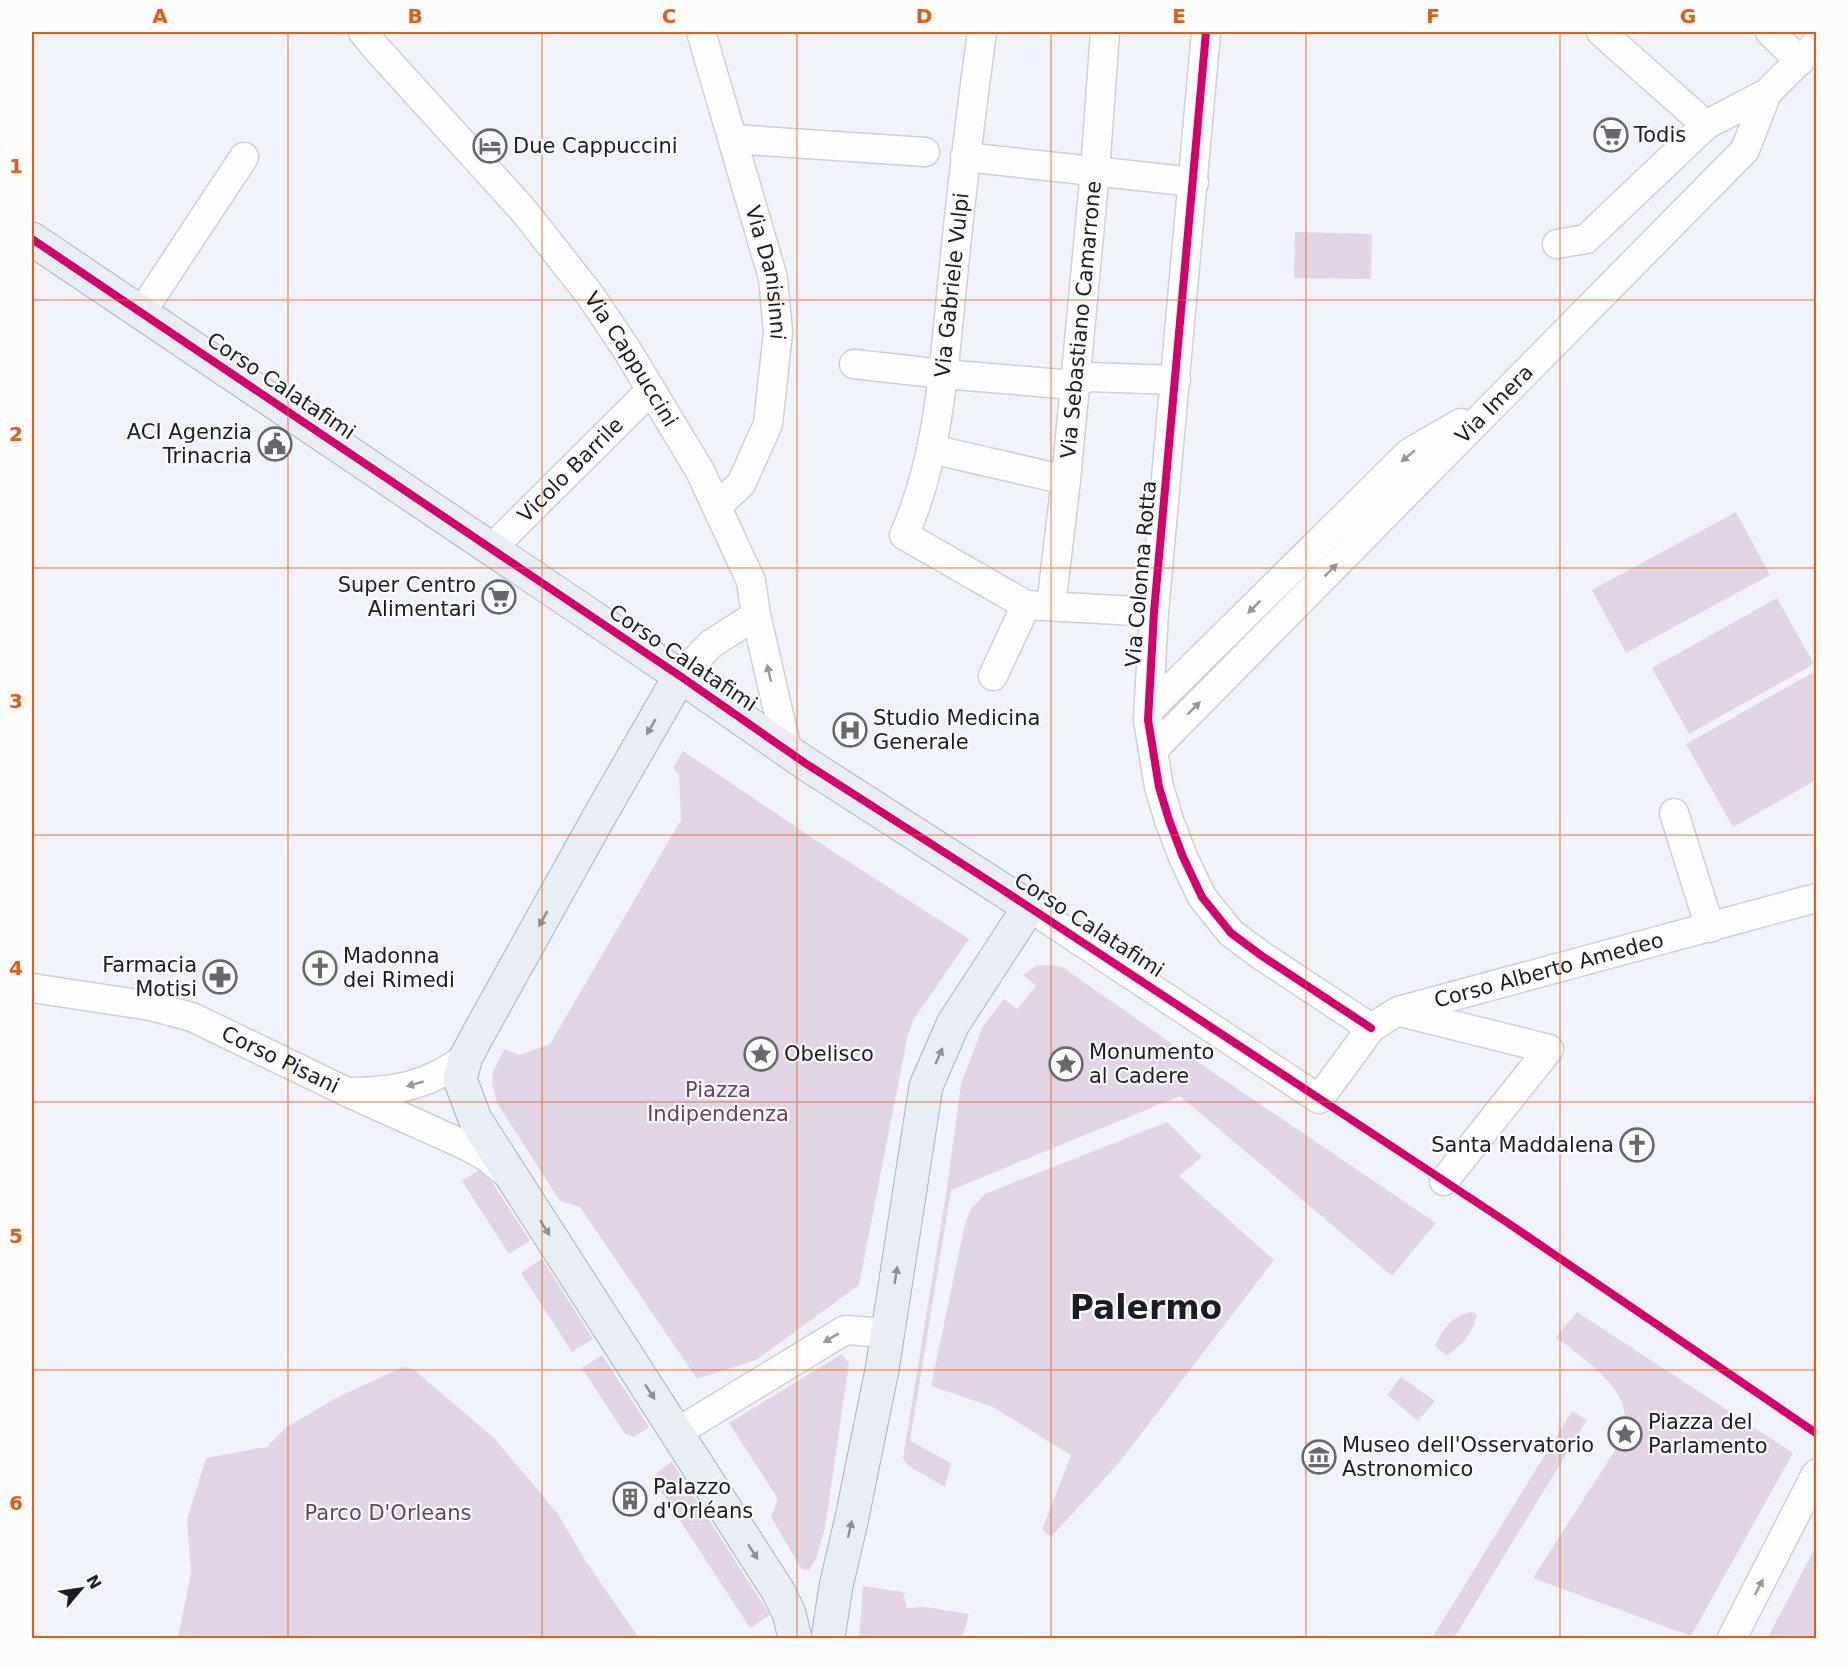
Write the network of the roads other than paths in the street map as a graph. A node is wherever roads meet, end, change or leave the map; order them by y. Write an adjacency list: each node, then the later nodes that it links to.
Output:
1 (363, 32): 24 (street, Via Cappuccini)
2 (701, 32): 11 (street, Via Danisinni)
3 (982, 32): 13 (street, Via Gabriele Vulpi)
4 (1105, 32): 15 (street, Via Sebastiano Camarrone)
5 (1206, 32): 16 (street, Via Colonna Rotta)
6 (1601, 32): 10 (street)
7 (1770, 32): 8 (street)
8 (1808, 53): 9 (street, Via Imera)
9 (1767, 93): 10 (street); 25 (street, Via Imera)
10 (1706, 124): 18 (street)
11 (733, 139): 12 (street); 28 (street, Via Danisinni)
12 (926, 152)
13 (965, 157): 15 (street); 21 (street, Via Gabriele Vulpi)
14 (244, 158): 19 (street)
15 (1095, 171): 16 (street); 23 (street, Via Sebastiano Camarrone)
16 (1194, 182): 22 (street, Via Colonna Rotta)
17 (32, 239): 19 (main road, Corso Calatafimi)
18 (1557, 244)
19 (141, 313): 29 (main road, Corso Calatafimi)
20 (854, 364): 21 (street)
21 (943, 374): 23 (street); 26 (street, Via Gabriele Vulpi)
22 (1176, 380): 23 (street); 31 (street, Via Colonna Rotta)
23 (1074, 385): 27 (street, Via Sebastiano Camarrone)
24 (651, 390): 28 (street, Via Cappuccini); 29 (street, Vicolo Barrile)
25 (1494, 404): 35 (street, one-way to 35); 37 (street, Via Imera, one-way to 25)
26 (931, 449): 27 (street); 30 (street, Via Gabriele Vulpi)
27 (1066, 480): 30 (street, Via Sebastiano Camarrone)
28 (717, 506): 32 (street, Via Cappuccini)
29 (491, 549): 33 (main road, Corso Calatafimi)
30 (1039, 606): 31 (street); 34 (street, Via Sebastiano Camarrone)
31 (1154, 612): 35 (street, Via Colonna Rotta)
32 (756, 615): 33 (street); 36 (street, Via Cappuccini, one-way to 32)
33 (680, 676): 36 (main road, Corso Calatafimi); 45 (main road, one-way to 45)
34 (993, 676)
35 (1149, 710): 37 (street, Via Colonna Rotta)
36 (787, 750): 40 (main road, Corso Calatafimi)
37 (1153, 750): 44 (street, Via Colonna Rotta)
38 (1674, 813): 41 (street)
39 (1816, 898): 41 (street, Corso Alberto Amedeo)
40 (1029, 907): 47 (street, Corso Calatafimi); 50 (main road, one-way to 40)
41 (1710, 928): 43 (street, Corso Alberto Amedeo)
42 (32, 988): 46 (street, Corso Pisani)
43 (1398, 1011): 44 (street, Corso Alberto Amedeo); 49 (street)
44 (1371, 1028): 47 (street, Corso Alberto Amedeo)
45 (466, 1057): 46 (street, one-way to 46); 48 (main road)
46 (346, 1092): 48 (street, Corso Pisani)
47 (1320, 1099)
48 (513, 1179): 51 (main road, one-way to 51)
49 (1444, 1181)
50 (887, 1333): 51 (street, one-way to 51); 53 (main road, one-way to 50)
51 (676, 1432): 54 (main road, one-way to 54)
52 (1816, 1474): 57 (street, one-way to 52)
53 (836, 1586): 54 (main road); 56 (main road)
54 (778, 1591): 55 (main road)
55 (795, 1638)
56 (828, 1638)
57 (1732, 1638)

